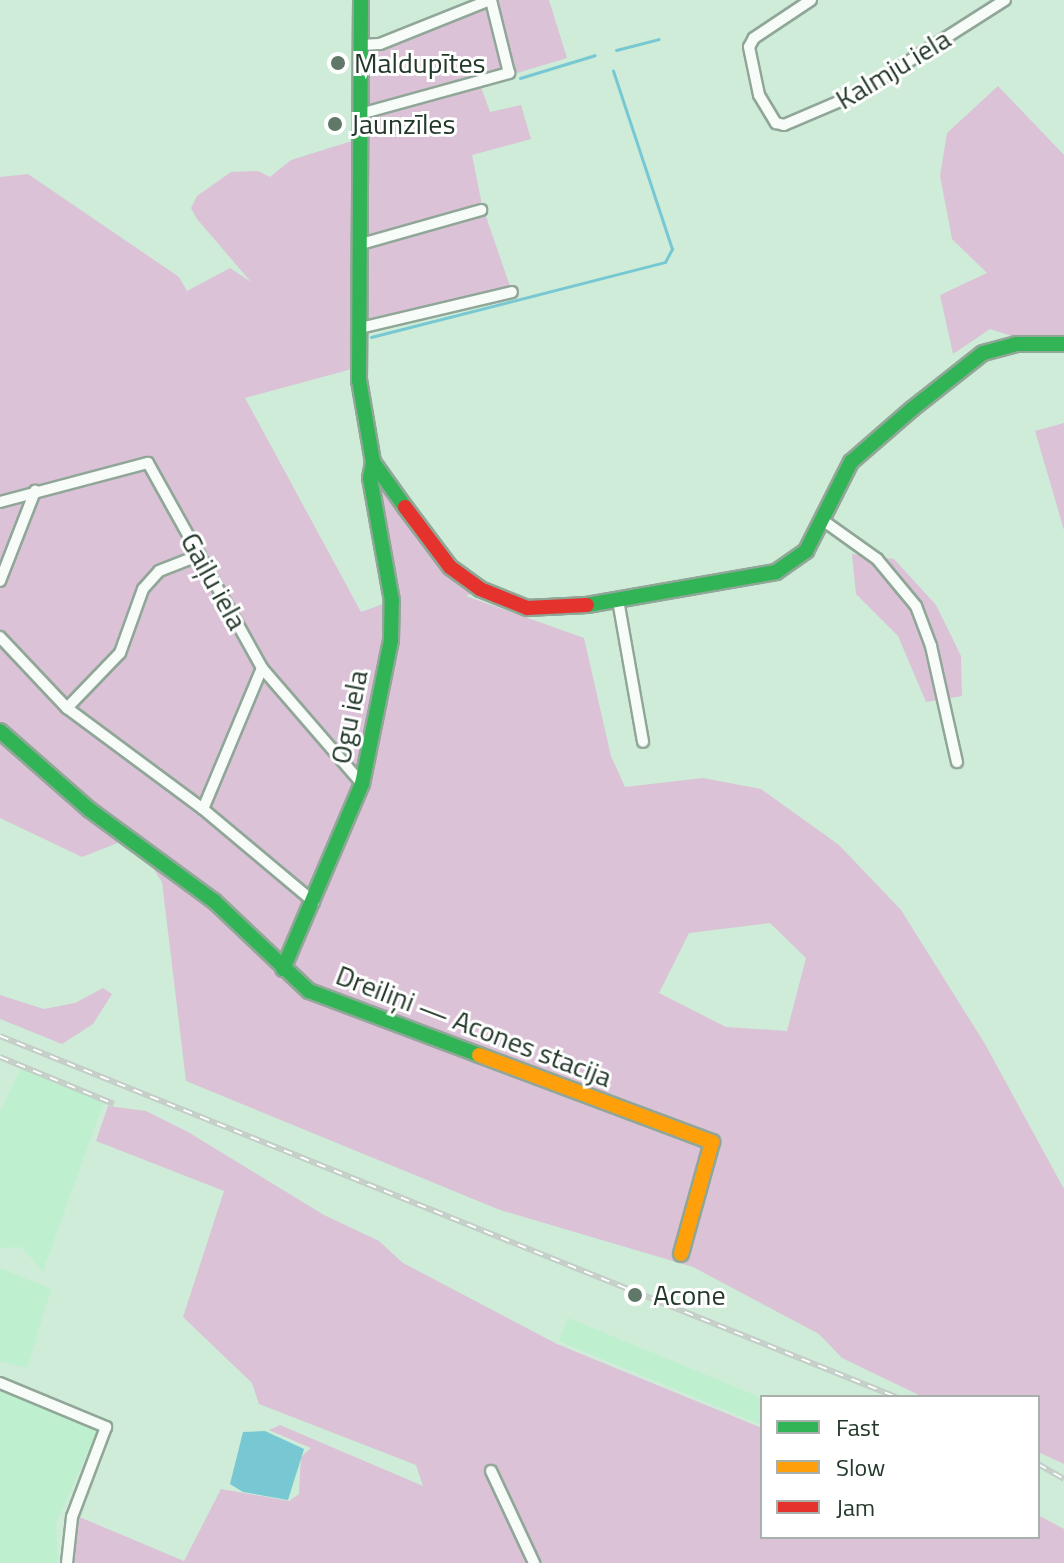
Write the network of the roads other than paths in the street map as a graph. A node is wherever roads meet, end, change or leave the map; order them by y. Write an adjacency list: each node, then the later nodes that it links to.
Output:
1 (361, 0): 5 (street)
2 (491, 0): 5 (street); 6 (street)
3 (811, 0): 4 (street, Kalmju iela)
4 (1005, 0)
5 (361, 45): 6 (street)
6 (360, 114): 8 (street)
7 (481, 210): 8 (street)
8 (361, 244): 10 (street)
9 (512, 292): 10 (street)
10 (360, 328): 12 (street)
11 (1064, 344): 15 (street)
12 (373, 462): 18 (street); 25 (street, Ogu iela)
13 (35, 491): 14 (street, Gaiļu iela); 16 (street, Gaiļu iela); 17 (street)
14 (0, 502)
15 (821, 519): 18 (street); 24 (street)
16 (200, 555): 20 (street, Gaiļu iela); 21 (street)
17 (0, 581)
18 (618, 600): 23 (street)
19 (0, 637): 21 (street)
20 (262, 668): 25 (street, Gaiļu iela); 26 (street)
21 (67, 708): 26 (street)
22 (0, 731): 28 (street, Dreiliņi — Acones stacija)
23 (643, 742)
24 (957, 762)
25 (362, 784): 27 (street, Ogu iela)
26 (203, 809): 27 (street)
27 (314, 902): 28 (street, Ogu iela)
28 (283, 969): 29 (street, Dreiliņi — Acones stacija)
29 (681, 1254)
30 (0, 1383): 32 (street)
31 (491, 1471): 33 (street)
32 (67, 1563)
33 (534, 1563)

